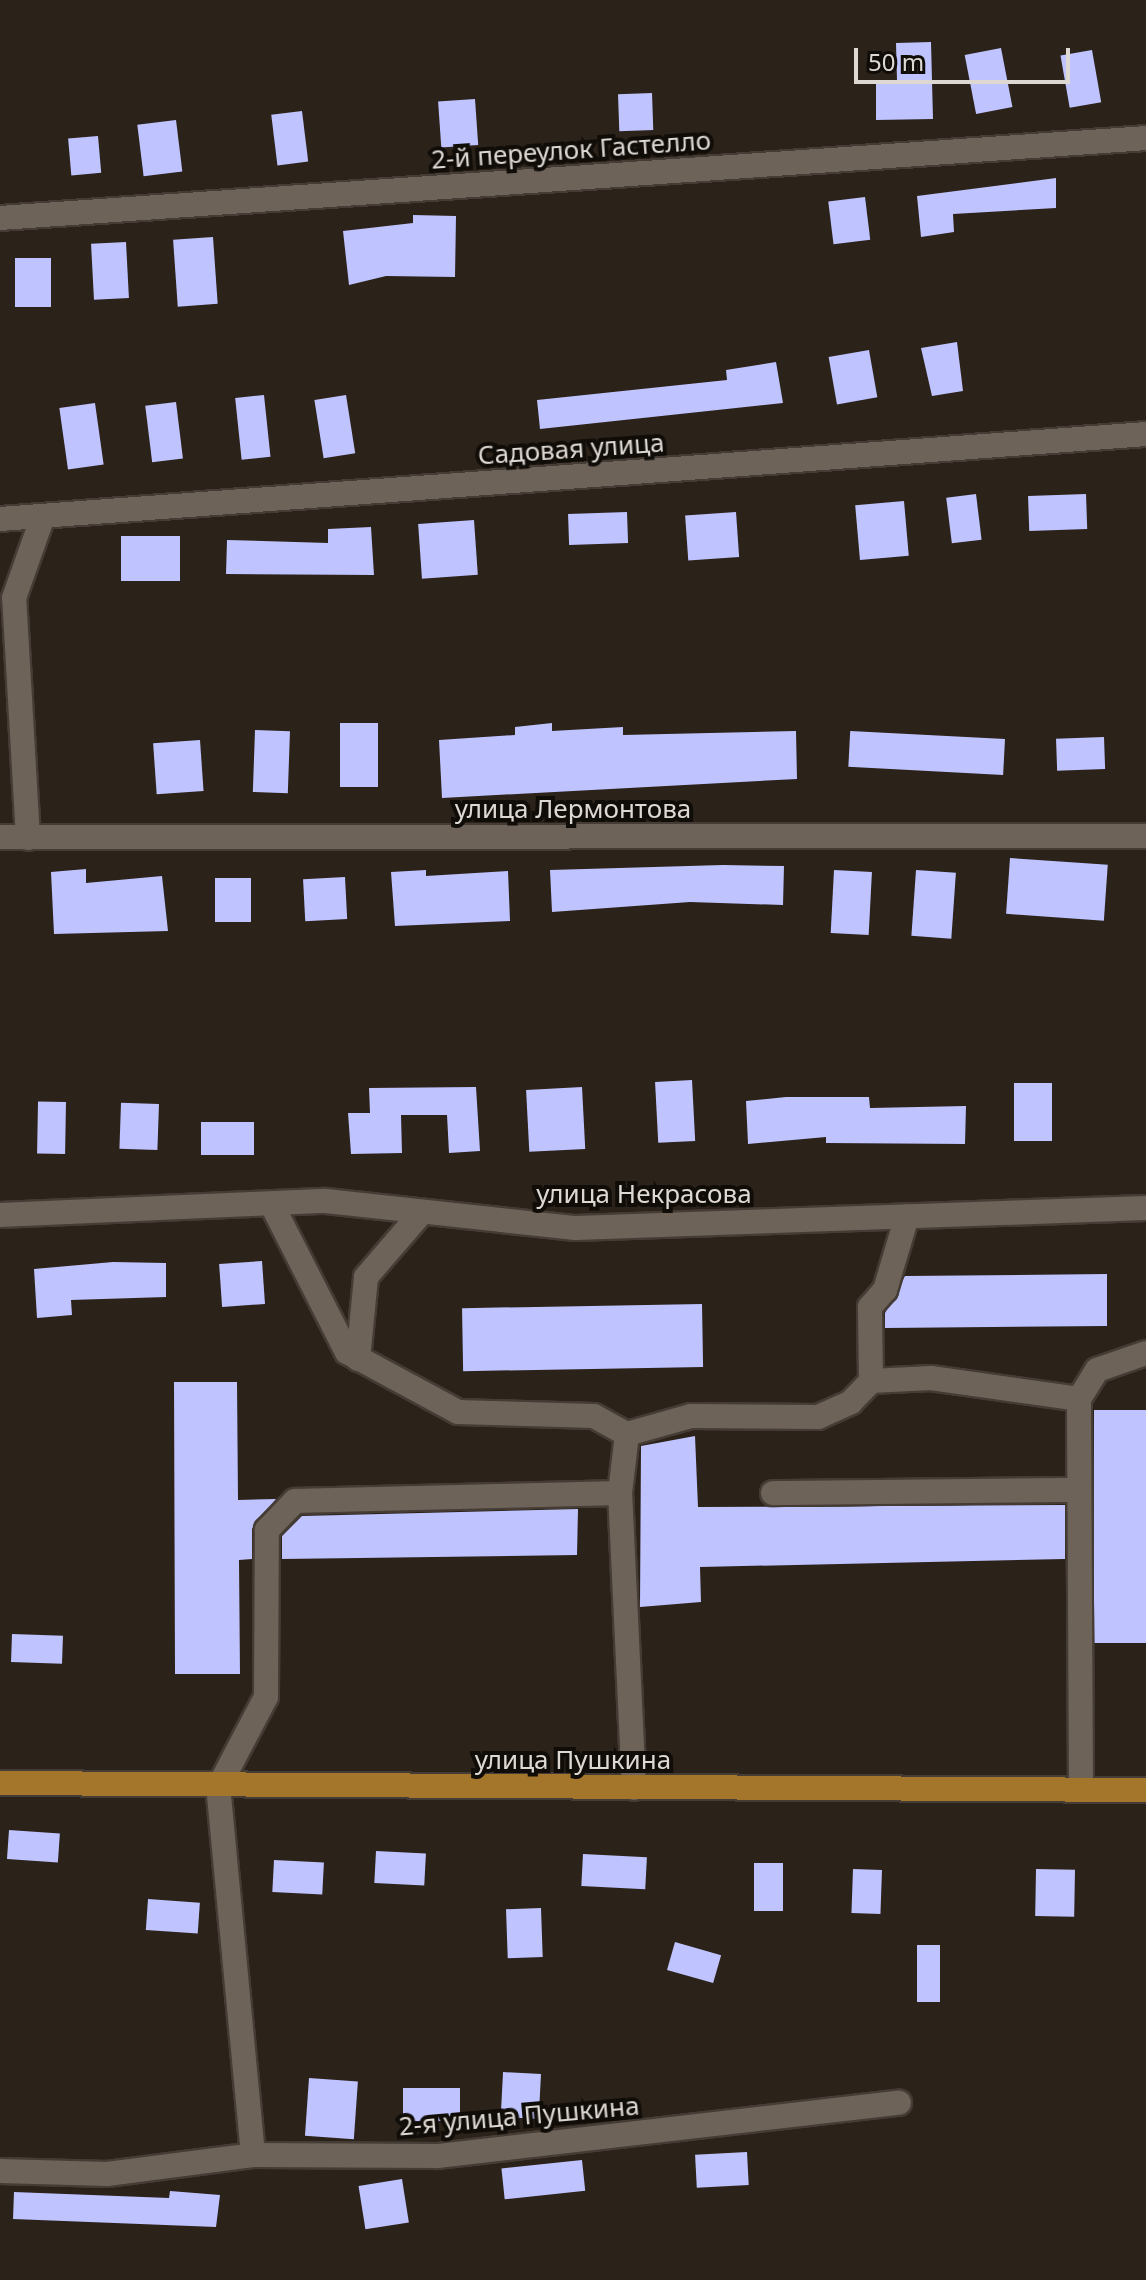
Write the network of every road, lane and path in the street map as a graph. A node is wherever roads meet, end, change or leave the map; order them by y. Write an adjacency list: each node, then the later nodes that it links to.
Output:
1 (1146, 138): 2 (street, 2-й переулок Гастелло)
2 (0, 218)
3 (1146, 434): 4 (street, Садовая улица)
4 (43, 516): 5 (street, Садовая улица); 8 (street)
5 (0, 519)
6 (1146, 836): 8 (street, улица Лермонтова)
7 (0, 837): 8 (street, улица Лермонтова)
8 (28, 838)
9 (272, 1205): 11 (street, улица Некрасова); 12 (street, улица Некрасова); 15 (street)
10 (1146, 1208): 13 (street, улица Некрасова)
11 (422, 1212): 13 (street, улица Некрасова); 15 (street)
12 (0, 1215)
13 (907, 1216): 16 (street)
14 (1146, 1353): 17 (street)
15 (358, 1359): 18 (street)
16 (871, 1381): 17 (street); 18 (street)
17 (1079, 1399): 19 (street)
18 (627, 1434): 20 (street)
19 (1074, 1490): 21 (street); 25 (street)
20 (620, 1493): 23 (street); 24 (street)
21 (773, 1493)
22 (0, 1783): 23 (main road, улица Пушкина)
23 (218, 1788): 24 (main road, улица Пушкина); 28 (street)
24 (634, 1788): 25 (main road, улица Пушкина)
25 (1081, 1790): 26 (main road, улица Пушкина)
26 (1146, 1790)
27 (899, 2103): 28 (street, 2-я улица Пушкина)
28 (253, 2155): 29 (street, 2-я улица Пушкина)
29 (0, 2171)

